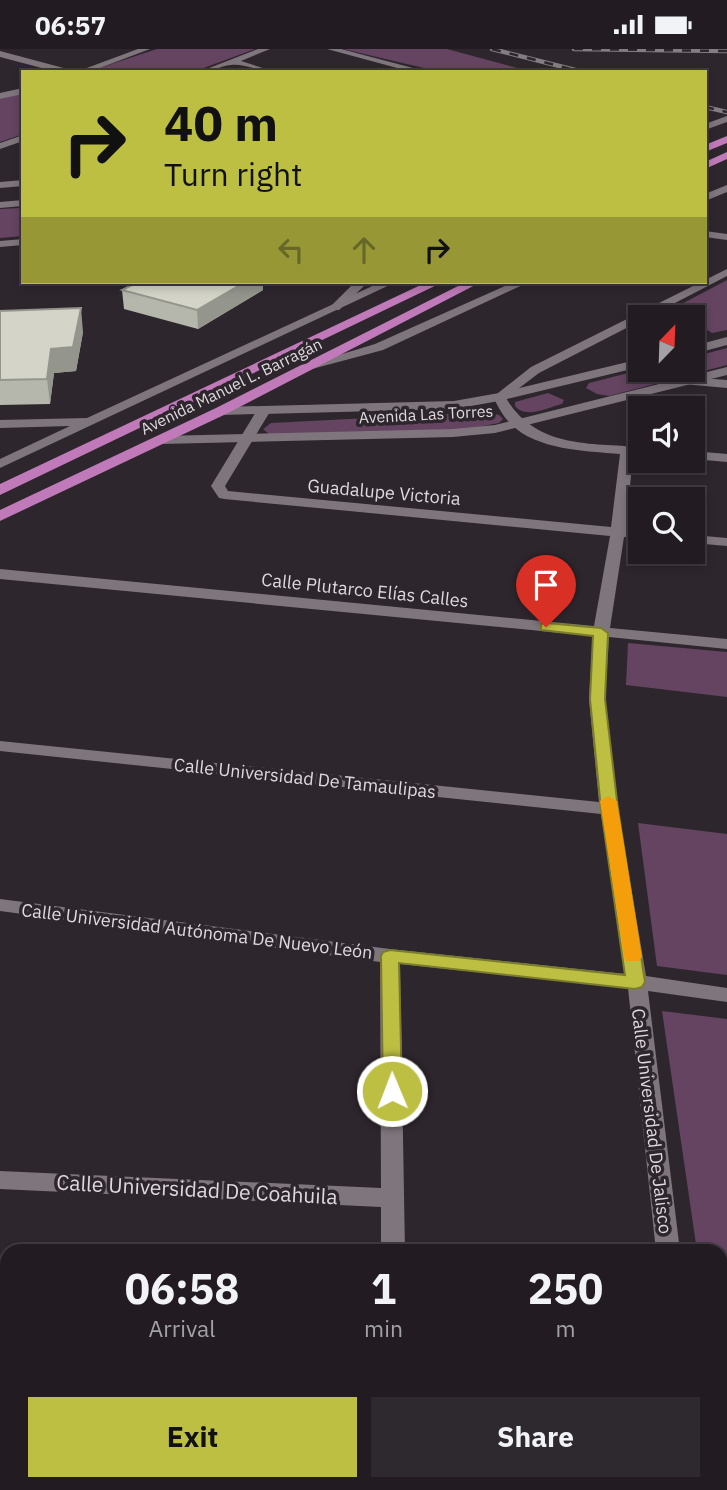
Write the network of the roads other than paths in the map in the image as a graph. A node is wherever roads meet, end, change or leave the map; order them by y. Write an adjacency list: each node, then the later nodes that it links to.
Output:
1 (266, 49): 5 (street)
2 (331, 49): 10 (street)
3 (138, 50): 7 (street)
4 (0, 54): 6 (street)
5 (232, 61): 8 (street); 9 (street)
6 (60, 70)
7 (85, 70)
8 (208, 70)
9 (264, 70)
10 (416, 70)
11 (21, 91): 12 (street)
12 (1, 96)
13 (727, 119): 14 (street)
14 (707, 129)
15 (707, 131): 16 (street)
16 (727, 136): 20 (highway)
17 (21, 139): 19 (street)
18 (21, 146): 19 (street)
19 (0, 147)
20 (707, 148)
21 (727, 155): 22 (highway)
22 (707, 165)
23 (21, 183): 24 (street)
24 (0, 185)
25 (727, 188): 26 (street)
26 (707, 197)
27 (21, 204): 28 (street)
28 (0, 205)
29 (707, 234): 30 (street)
30 (727, 237)
31 (21, 242): 32 (street)
32 (0, 244)
33 (727, 272): 34 (street)
34 (707, 282)
35 (357, 284): 41 (street)
36 (386, 284): 41 (street)
37 (433, 284): 68 (highway, Avenida Manuel L. Barragán)
38 (471, 284): 44 (highway, Avenida Manuel L. Barragán)
39 (519, 284): 44 (street)
40 (703, 284): 53 (street)
41 (335, 308): 58 (street)
42 (727, 341): 43 (street)
43 (705, 347)
44 (312, 365): 57 (highway, Avenida Manuel L. Barragán)
45 (628, 368): 52 (street, Avenida Las Torres)
46 (727, 370): 47 (street, Avenida Las Torres)
47 (705, 376)
48 (683, 382): 54 (street, Avenida Las Torres)
49 (700, 382): 50 (street)
50 (727, 384)
51 (540, 387): 52 (street, Avenida Las Torres); 53 (street, Avenida Las Torres); 55 (street)
52 (581, 388): 54 (street)
53 (499, 397): 56 (street, Avenida Las Torres); 59 (street)
54 (604, 401): 55 (street, Avenida Las Torres)
55 (573, 408): 59 (street, Avenida Las Torres)
56 (264, 410): 57 (street, Avenida Las Torres); 61 (street, Guadalupe Victoria)
57 (221, 411): 62 (highway, Avenida Manuel L. Barragán)
58 (93, 422): 60 (street); 66 (street)
59 (518, 423): 61 (street, Avenida Las Torres); 63 (street)
60 (0, 425)
61 (249, 438): 62 (street, Avenida Las Torres); 70 (street, Guadalupe Victoria)
62 (161, 440): 69 (highway, Avenida Manuel L. Barragán)
63 (628, 449)
64 (705, 456): 65 (street)
65 (727, 458)
66 (0, 464)
67 (630, 473): 70 (street, Calle Universidad De Jalisco)
68 (0, 490)
69 (0, 516)
70 (618, 532): 71 (street, Guadalupe Victoria); 75 (street, Calle Universidad De Jalisco)
71 (628, 533)
72 (705, 540): 73 (street)
73 (727, 542)
74 (0, 574): 75 (street, Calle Plutarco Elías Calles)
75 (601, 633): 76 (street, Calle Plutarco Elías Calles); 78 (street, Calle Universidad De Jalisco)
76 (727, 644)
77 (0, 746): 78 (street, Calle Universidad De Tamaulipas)
78 (609, 809): 81 (street, Calle Universidad De Jalisco)
79 (0, 905): 80 (street, Calle Universidad Autónoma De Nuevo León)
80 (390, 956): 81 (street, Calle Universidad Autónoma De Nuevo León); 84 (street)
81 (635, 982): 82 (street, Calle Universidad Autónoma De Nuevo León); 86 (street, Calle Universidad De Jalisco)
82 (727, 995)
83 (0, 1179): 84 (street, Calle Universidad De Coahuila)
84 (394, 1198): 85 (street)
85 (393, 1244)
86 (667, 1244)

